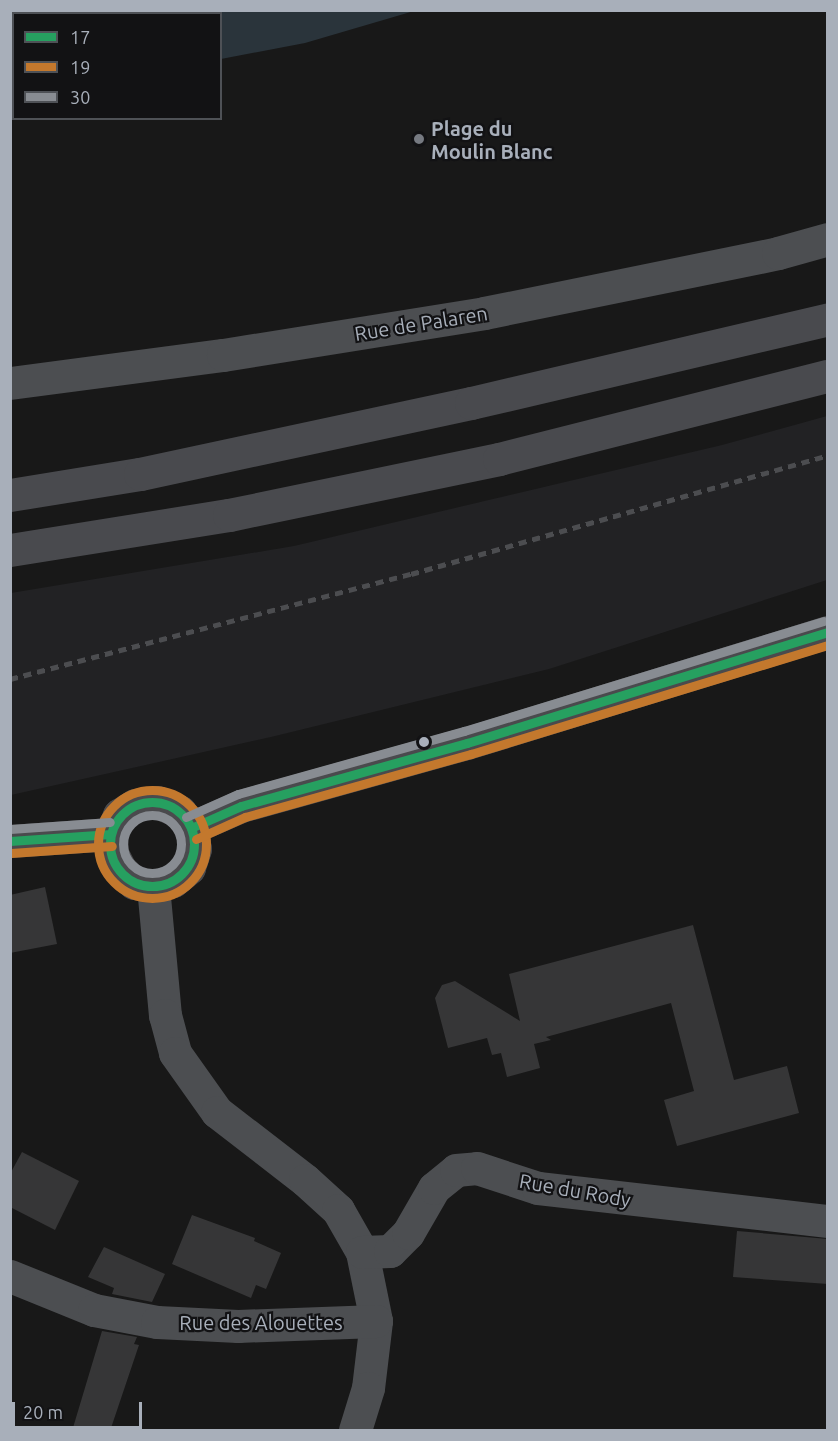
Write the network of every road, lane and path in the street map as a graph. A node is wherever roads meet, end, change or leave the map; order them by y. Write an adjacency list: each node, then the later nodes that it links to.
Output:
1 (828, 238): 4 (street, Rue de Palaren)
2 (828, 319): 5 (highway)
3 (828, 376): 6 (highway)
4 (10, 383)
5 (10, 495)
6 (10, 550)
7 (828, 632): 8 (main road)
8 (191, 828): 9 (main road); 11 (main road)
9 (111, 834): 10 (main road); 11 (main road)
10 (10, 841)
11 (153, 886): 13 (street)
12 (828, 1221): 13 (street, Rue du Rody)
13 (362, 1252): 15 (street)
14 (10, 1276): 15 (street, Rue des Alouettes)
15 (376, 1321): 16 (street)
16 (355, 1431)

